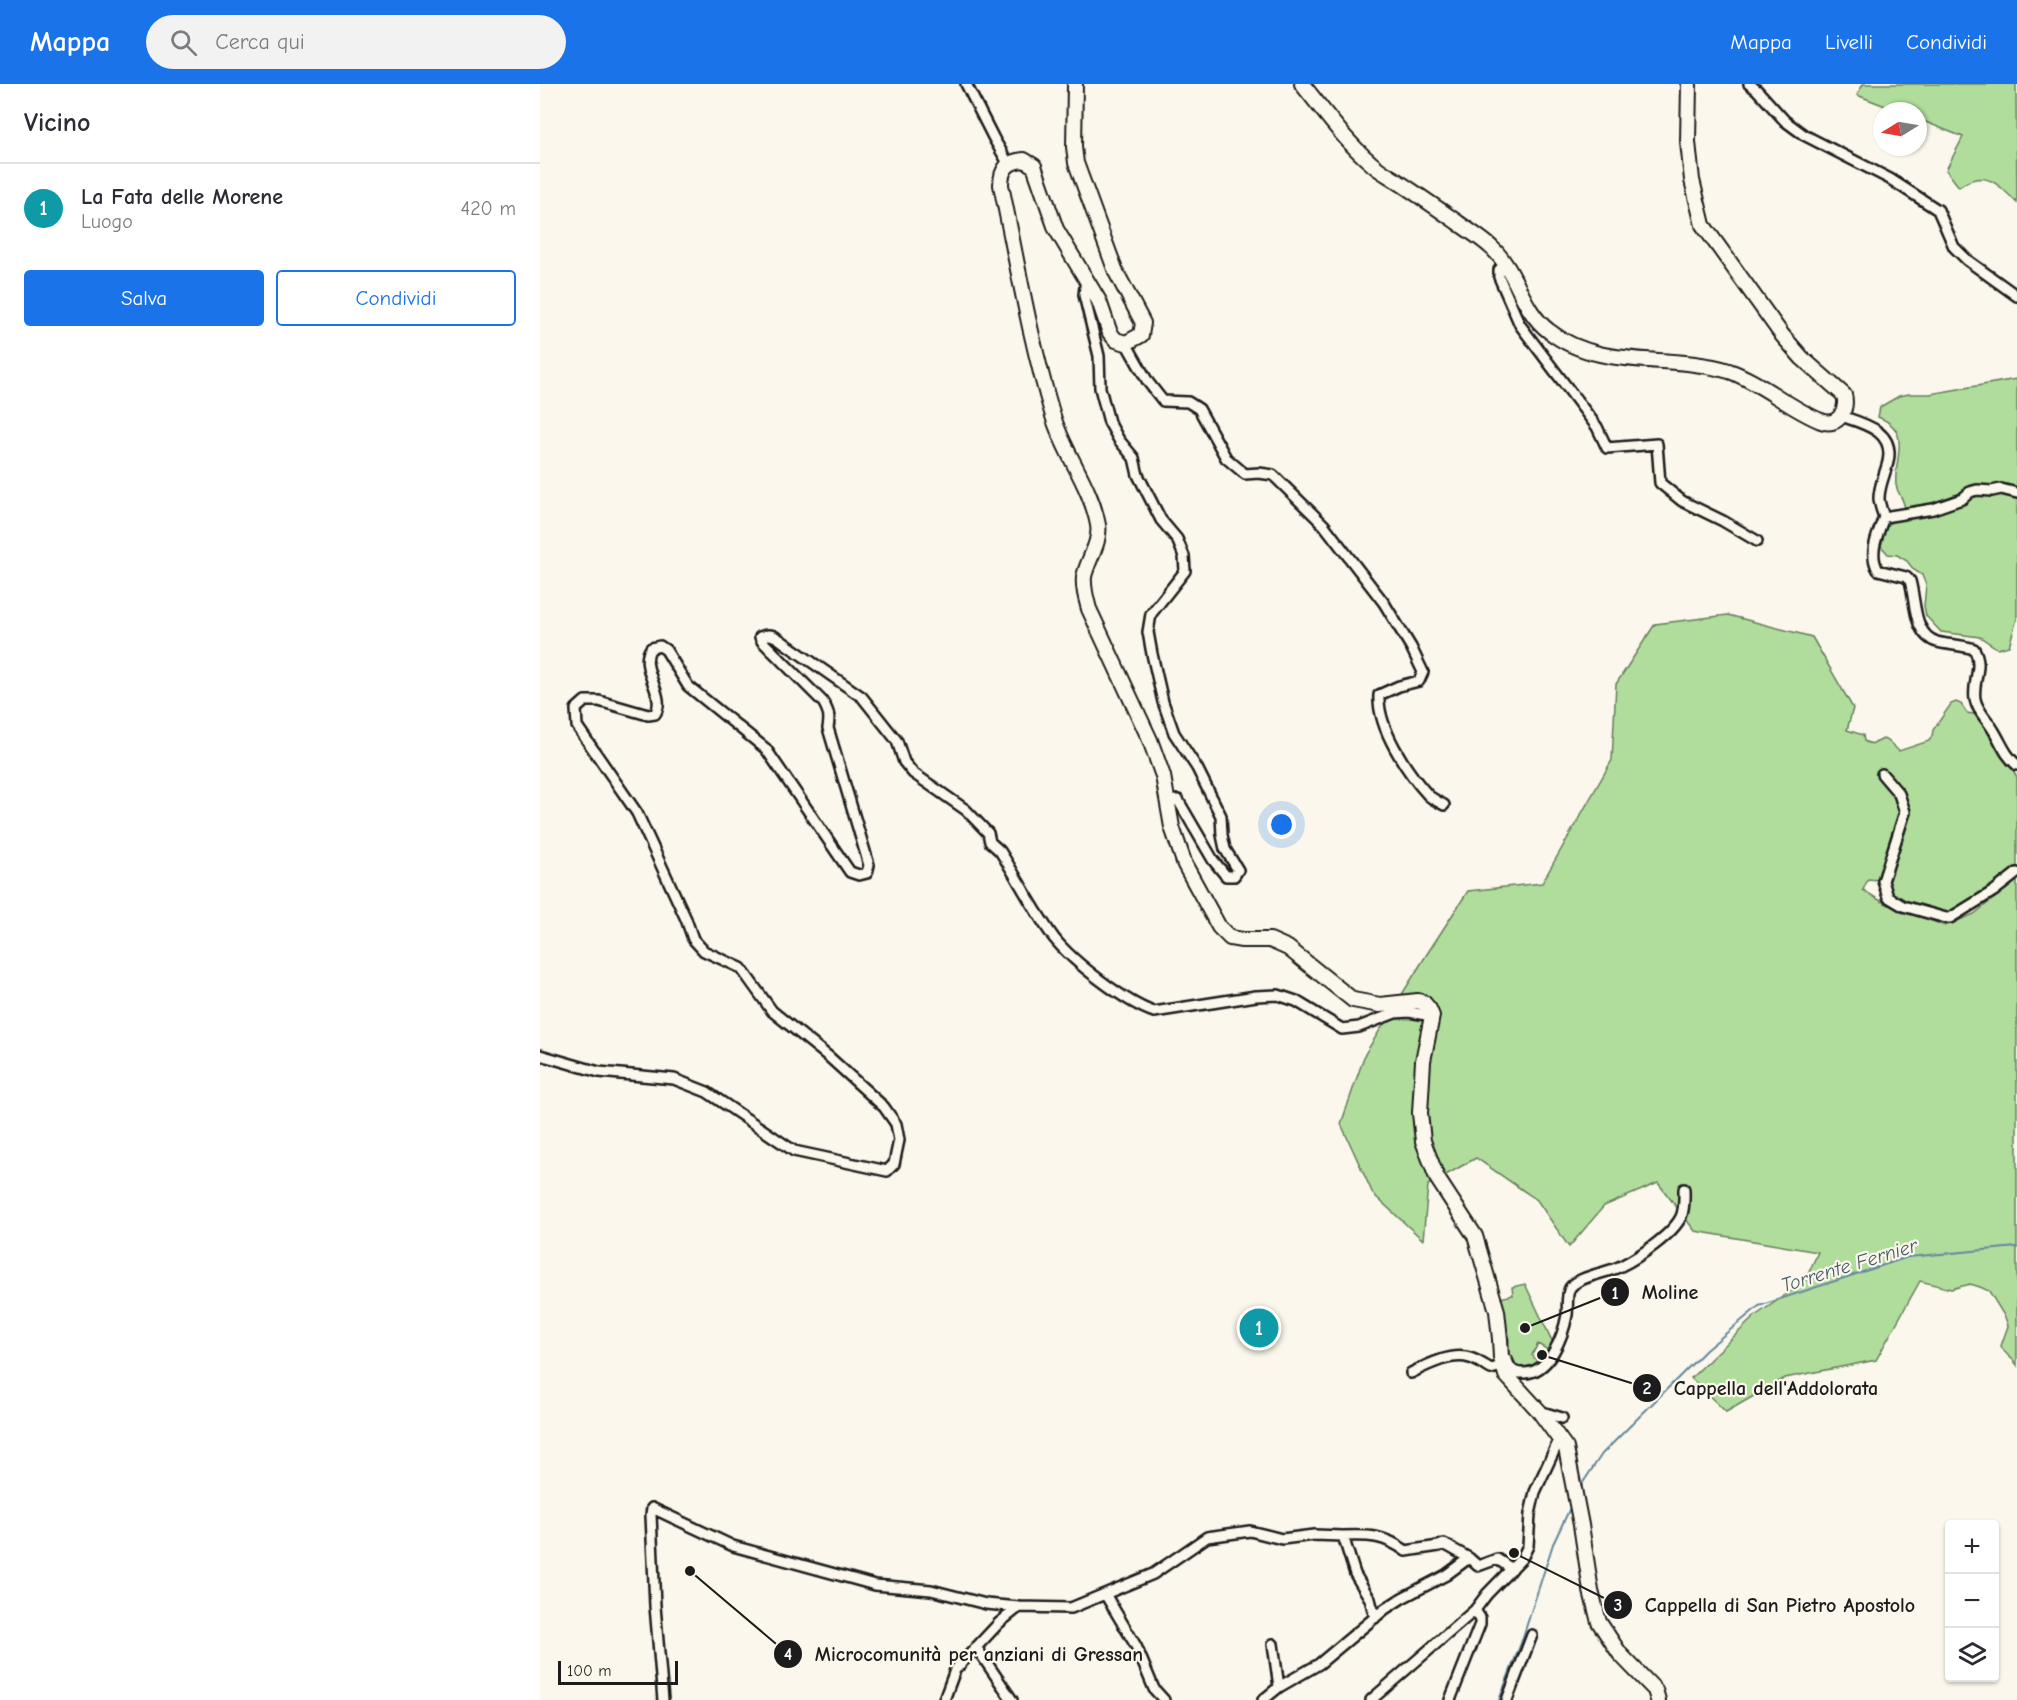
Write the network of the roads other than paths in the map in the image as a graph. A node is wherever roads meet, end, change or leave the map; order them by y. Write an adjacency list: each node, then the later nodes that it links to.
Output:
1 (966, 84): 6 (street)
2 (1075, 84): 10 (street)
3 (1302, 84): 7 (street)
4 (1689, 84): 11 (street)
5 (1749, 84): 9 (street)
6 (1008, 164): 8 (street); 17 (street)
7 (1505, 265): 11 (street); 14 (street)
8 (1086, 277): 10 (street); 17 (street)
9 (2017, 296)
10 (1126, 343): 18 (street)
11 (1841, 416): 13 (street)
12 (2017, 493): 13 (street)
13 (1884, 516): 15 (street)
14 (1757, 541)
15 (2017, 765)
16 (1881, 774): 19 (street)
17 (1168, 801): 20 (street)
18 (1444, 805)
19 (2017, 873)
20 (1432, 1016): 21 (street); 23 (street)
21 (540, 1055)
22 (1684, 1190): 23 (street)
23 (1500, 1339): 24 (street)
24 (1502, 1366): 25 (street); 26 (street)
25 (1411, 1373)
26 (1539, 1411): 27 (street); 28 (street)
27 (1562, 1418)
28 (1560, 1438): 31 (street); 48 (street)
29 (1343, 1536): 30 (street); 32 (street); 35 (street)
30 (1469, 1558): 31 (street); 35 (street)
31 (1512, 1569): 34 (street)
32 (1105, 1594): 33 (street); 43 (street)
33 (1019, 1607): 38 (street); 40 (street)
34 (1475, 1610): 45 (street); 46 (street)
35 (1375, 1618): 39 (street)
36 (1532, 1635): 47 (street)
37 (1273, 1644): 39 (street)
38 (976, 1647): 41 (street); 42 (street)
39 (1279, 1688): 44 (street)
40 (663, 1700)
41 (944, 1700)
42 (1011, 1700)
43 (1164, 1700)
44 (1263, 1700)
45 (1371, 1700)
46 (1450, 1700)
47 (1507, 1700)
48 (1658, 1700)

